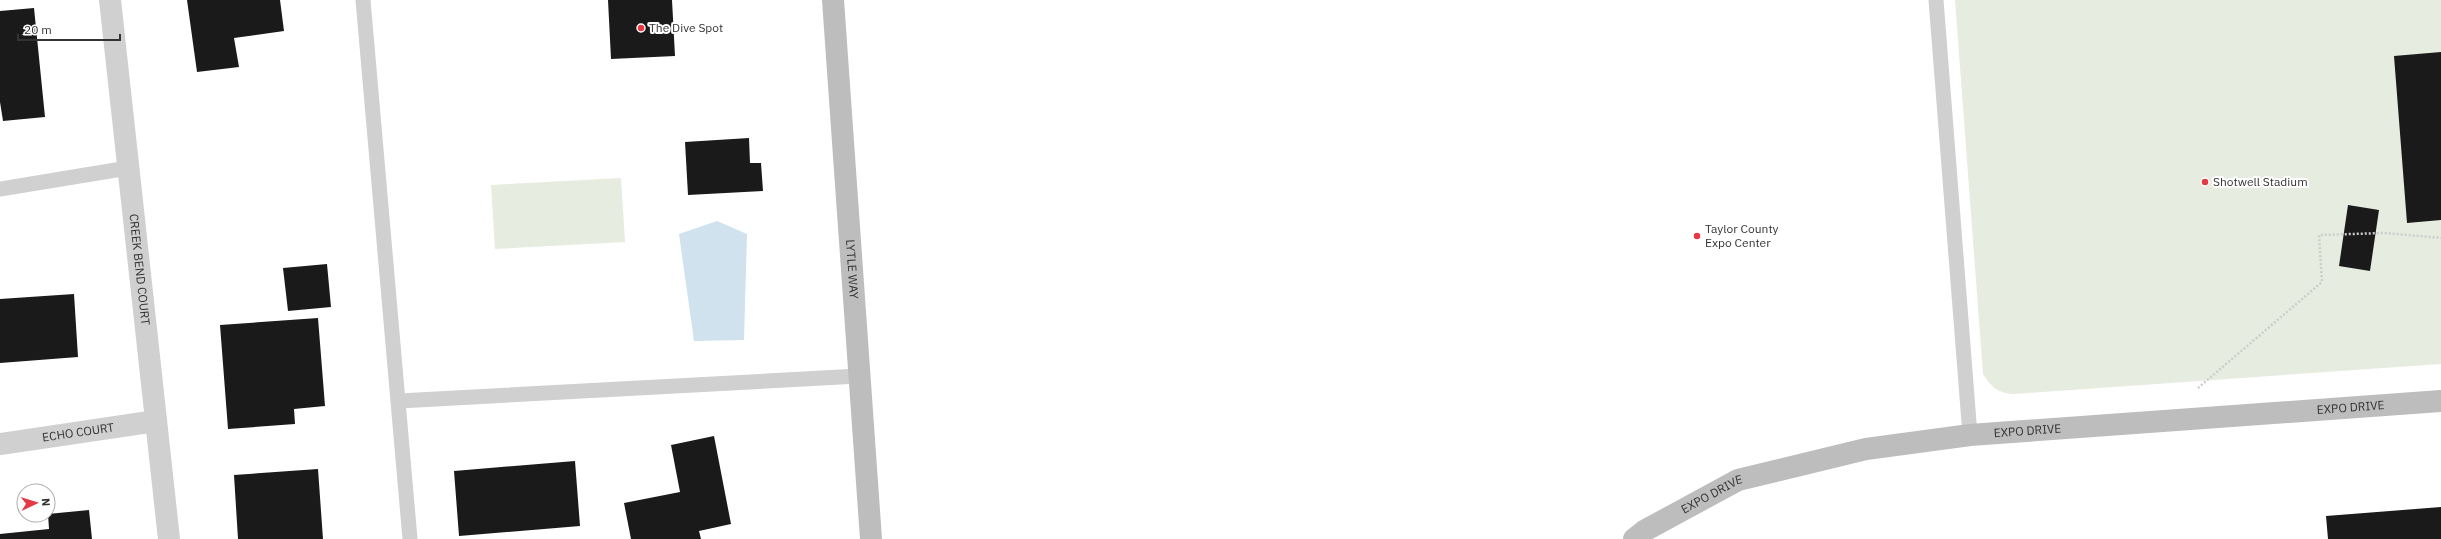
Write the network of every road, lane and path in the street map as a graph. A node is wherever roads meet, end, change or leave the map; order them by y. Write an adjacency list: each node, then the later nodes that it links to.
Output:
1 (110, 0): 5 (street, CREEK BEND COURT)
2 (363, 0): 10 (lane)
3 (833, 0): 8 (street, LYTLE WAY)
4 (1936, 0): 13 (lane)
5 (128, 168): 6 (lane); 12 (street, CREEK BEND COURT)
6 (0, 189)
7 (2441, 238): 9 (path)
8 (859, 376): 10 (lane); 17 (street, LYTLE WAY)
9 (2196, 390)
10 (399, 401): 16 (lane)
11 (2441, 401): 13 (street, EXPO DRIVE)
12 (156, 421): 14 (street, ECHO COURT); 15 (street, CREEK BEND COURT)
13 (1970, 435): 18 (street, EXPO DRIVE)
14 (0, 444)
15 (169, 539)
16 (410, 539)
17 (871, 539)
18 (1634, 539)

